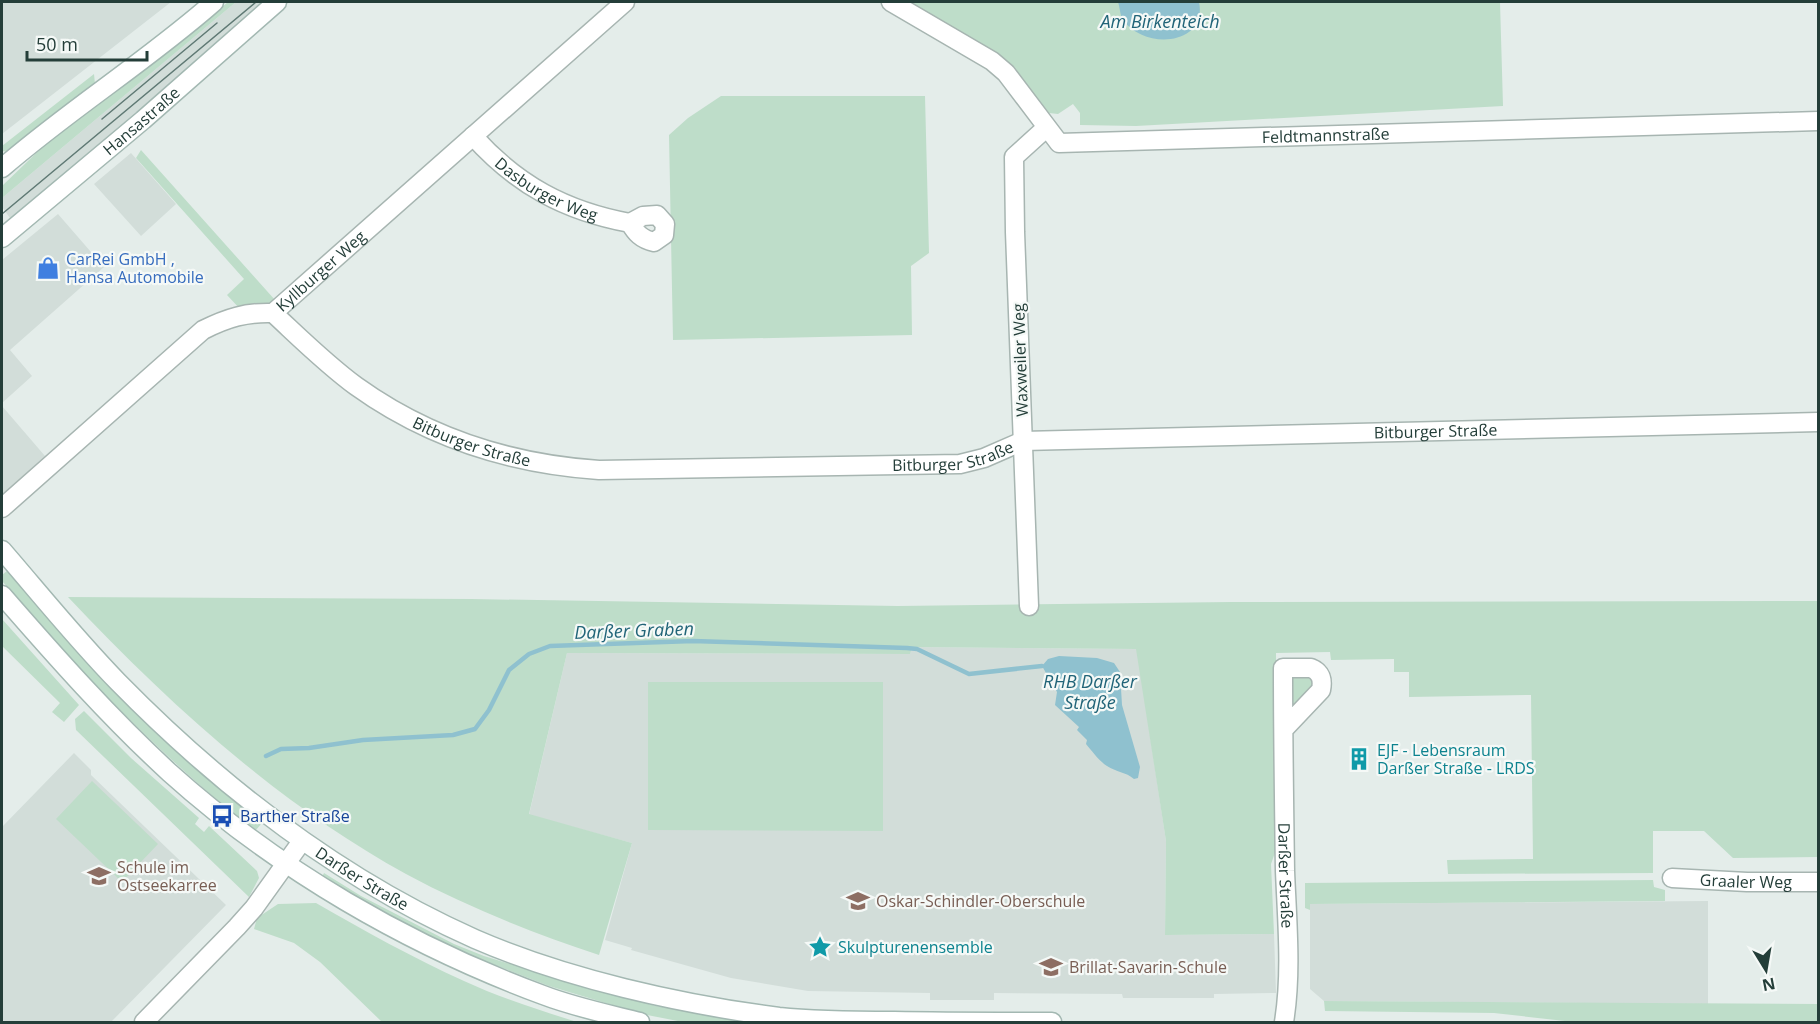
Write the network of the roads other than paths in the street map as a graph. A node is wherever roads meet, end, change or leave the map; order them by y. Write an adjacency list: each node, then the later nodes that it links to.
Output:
1 (214, 2): 8 (street)
2 (277, 2): 10 (street, Hansastraße)
3 (625, 2): 7 (street, Kyllburger Weg)
4 (891, 2): 6 (street, Feldtmannstraße)
5 (1818, 121): 6 (street, Feldtmannstraße)
6 (1047, 128): 13 (street, Waxweiler Weg)
7 (473, 136): 9 (street, Dasburger Weg); 11 (street, Kyllburger Weg)
8 (2, 168)
9 (630, 222)
10 (2, 238)
11 (273, 313): 13 (street, Bitburger Straße); 14 (street, Kyllburger Weg)
12 (1818, 422): 13 (street, Bitburger Straße)
13 (1023, 441): 17 (street, Waxweiler Weg)
14 (2, 508)
15 (2, 550): 19 (street, Darßer Straße)
16 (2, 595): 20 (street, Darßer Straße)
17 (1029, 606)
18 (1284, 729): 27 (street, Darßer Straße)
19 (302, 841): 20 (street); 23 (street, Darßer Straße)
20 (285, 862): 24 (street); 25 (street, Darßer Straße)
21 (1672, 878): 22 (street, Graaler Weg)
22 (1818, 882)
23 (828, 1022): 26 (street, Darßer Straße)
24 (144, 1023)
25 (640, 1023)
26 (1052, 1023)
27 (1284, 1023)

